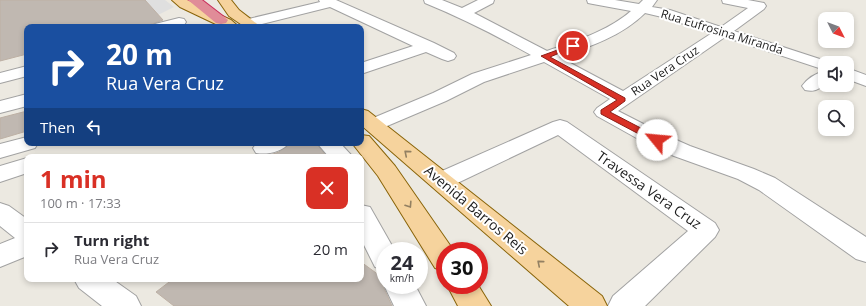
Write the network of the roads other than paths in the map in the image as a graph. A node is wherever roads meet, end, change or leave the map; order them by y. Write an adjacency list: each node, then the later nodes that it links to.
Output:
1 (178, 0): 12 (main road)
2 (194, 0): 12 (highway)
3 (212, 0): 12 (highway)
4 (224, 0): 12 (main road)
5 (430, 0): 11 (street)
6 (488, 0): 11 (street)
7 (594, 0): 10 (street, Rua Eufrosina Miranda)
8 (728, 0): 17 (street, Rua Vera Cruz)
9 (328, 2): 16 (street); 18 (street)
10 (647, 4): 17 (street, Rua Eufrosina Miranda); 20 (street)
11 (463, 13): 20 (street)
12 (229, 20): 15 (main road)
13 (179, 22): 14 (street)
14 (171, 24)
15 (247, 24)
16 (255, 24)
17 (724, 31): 22 (street, Rua Eufrosina Miranda); 32 (street, Rua Vera Cruz)
18 (428, 46): 19 (street); 24 (street)
19 (448, 56)
20 (544, 56): 32 (street); 34 (street)
21 (24, 59): 23 (street)
22 (818, 63)
23 (0, 65)
24 (364, 68)
25 (24, 72): 27 (street)
26 (854, 77): 28 (street)
27 (0, 78)
28 (866, 81)
29 (24, 85): 30 (street)
30 (0, 92)
31 (24, 101): 33 (street)
32 (613, 106): 47 (street)
33 (0, 107)
34 (366, 138): 41 (main road, Avenida Barros Reis, one-way to 34); 46 (main road, one-way to 46)
35 (24, 144): 37 (street)
36 (331, 146): 38 (street)
37 (0, 151)
38 (339, 154)
39 (24, 166): 40 (street)
40 (0, 174)
41 (441, 181): 51 (main road, Avenida Barros Reis, one-way to 41); 56 (street, Travessa Vera Cruz)
42 (0, 212): 44 (street)
43 (364, 220): 45 (street)
44 (24, 231)
45 (376, 242)
46 (436, 246)
47 (866, 251)
48 (93, 282): 52 (street)
49 (404, 294): 53 (street)
50 (468, 294): 54 (main road)
51 (568, 296): 55 (main road, Avenida Barros Reis)
52 (124, 306)
53 (410, 306)
54 (475, 306)
55 (591, 306)
56 (624, 306)

